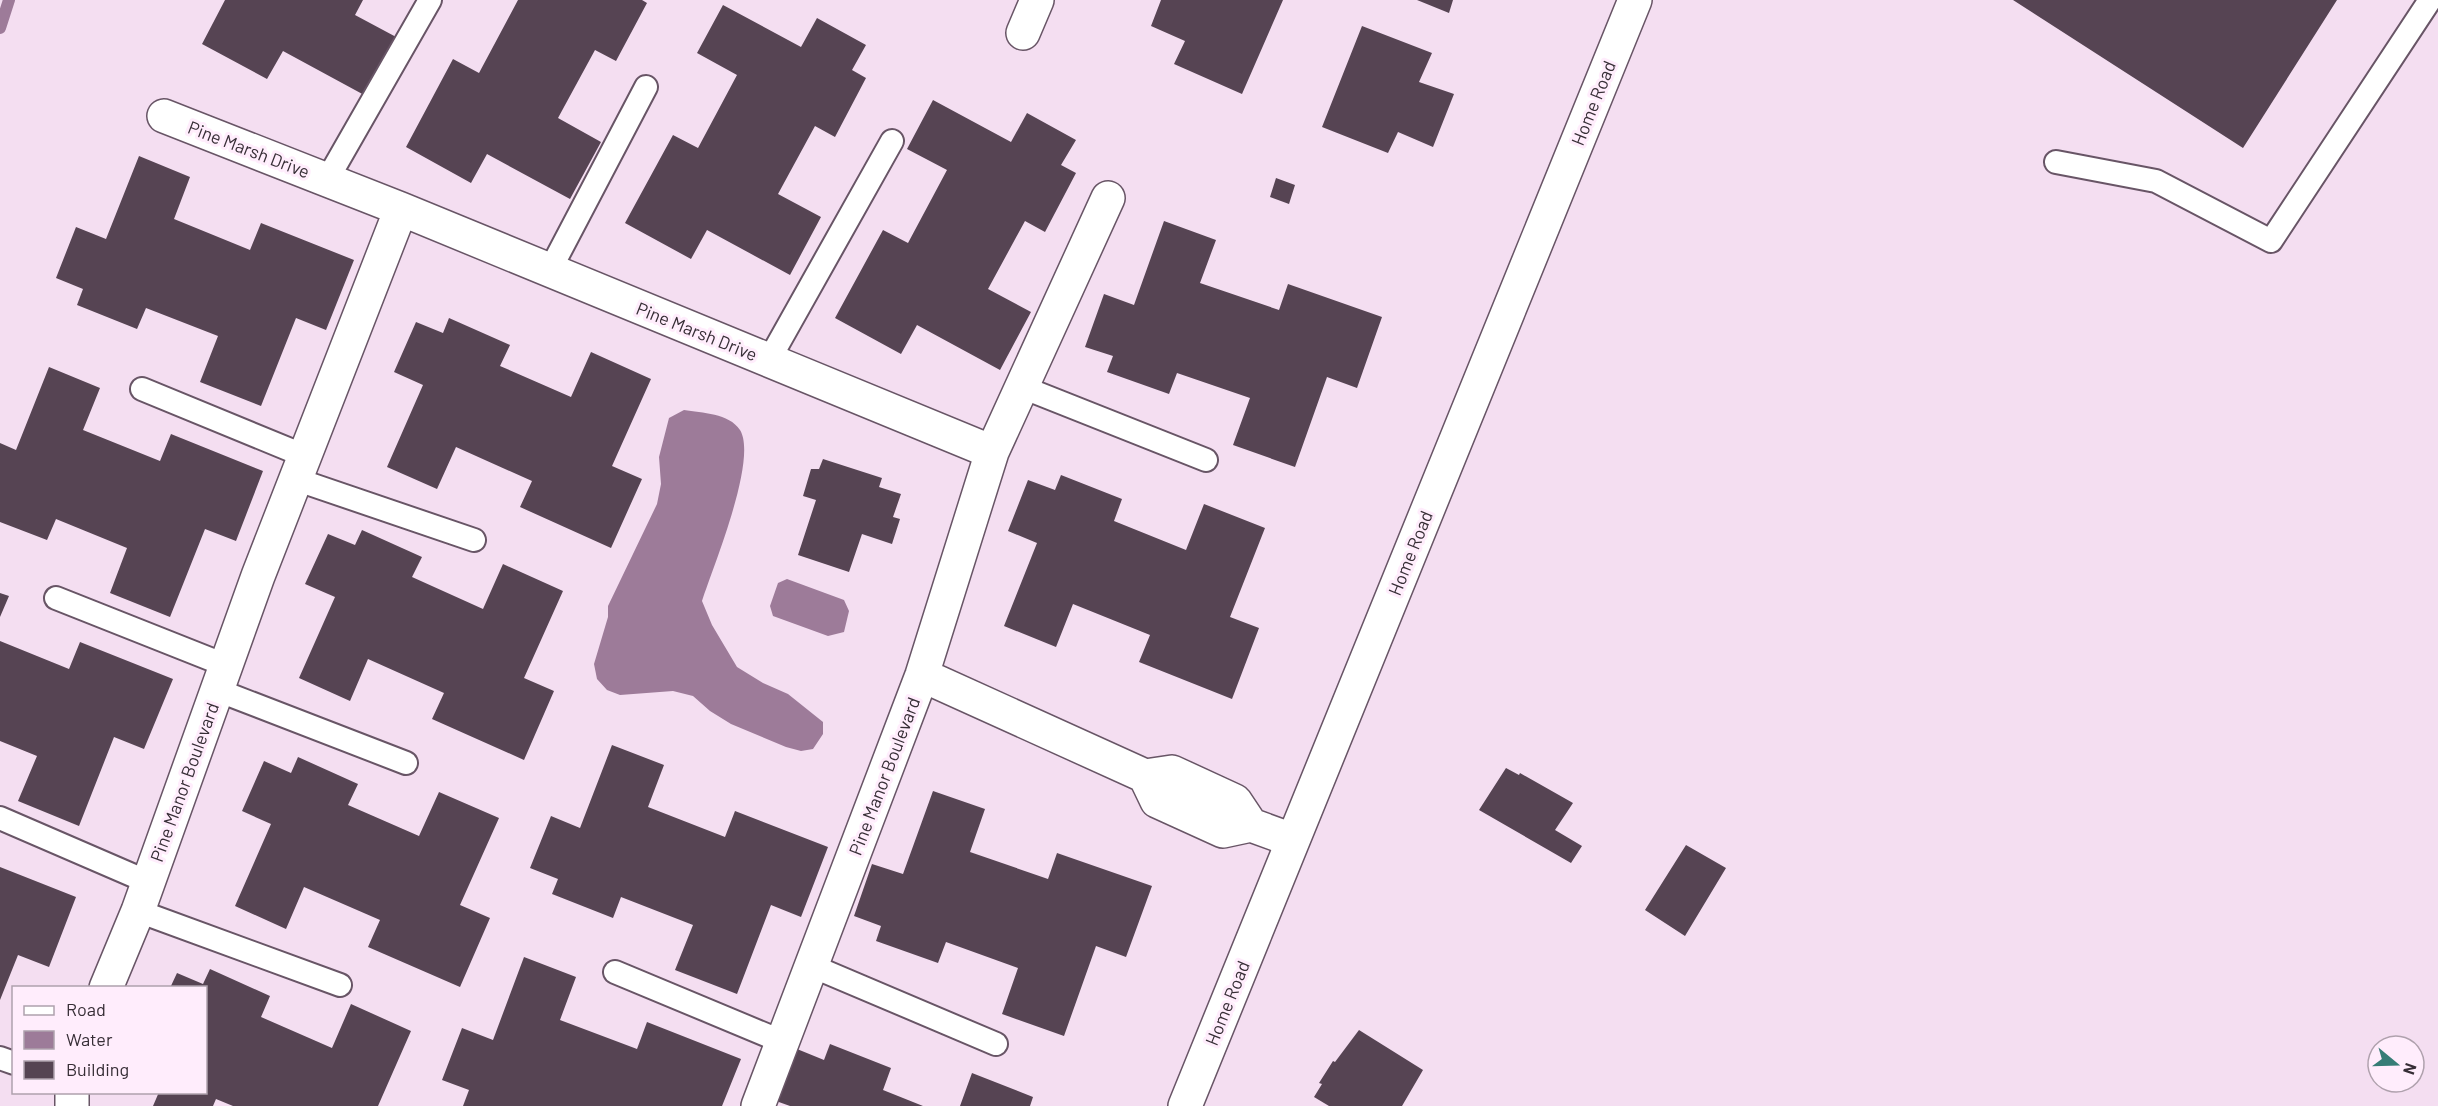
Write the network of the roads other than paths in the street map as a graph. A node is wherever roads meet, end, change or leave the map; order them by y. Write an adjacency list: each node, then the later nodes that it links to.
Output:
1 (430, 0): 10 (lane)
2 (1037, 0): 5 (street)
3 (1635, 0): 26 (street, Home Road)
4 (2430, 0): 9 (lane)
5 (1023, 33)
6 (646, 87): 13 (lane)
7 (164, 116): 10 (street, Pine Marsh Drive)
8 (892, 141): 14 (lane)
9 (2056, 162)
10 (327, 180): 12 (street, Pine Marsh Drive)
11 (1108, 198): 15 (street)
12 (401, 209): 13 (street, Pine Marsh Drive); 19 (street)
13 (550, 270): 14 (street, Pine Marsh Drive)
14 (769, 360): 17 (street, Pine Marsh Drive)
15 (1022, 387): 17 (street); 18 (lane)
16 (142, 389): 19 (lane)
17 (992, 452): 22 (street)
18 (1206, 460)
19 (300, 468): 20 (lane); 23 (street, Pine Manor Boulevard)
20 (474, 540)
21 (57, 598): 23 (lane)
22 (922, 675): 26 (street, Pine Manor Boulevard); 28 (street, Pine Manor Boulevard)
23 (221, 677): 24 (lane); 27 (street, Pine Manor Boulevard)
24 (406, 762)
25 (0, 818): 27 (lane)
26 (1292, 840): 35 (street, Home Road)
27 (143, 896): 30 (lane); 31 (street, Pine Manor Boulevard)
28 (812, 966): 32 (street, Pine Manor Boulevard); 33 (lane)
29 (615, 972): 32 (lane)
30 (339, 985)
31 (106, 986)
32 (783, 1042): 34 (street, Pine Manor Boulevard)
33 (996, 1044)
34 (758, 1106)
35 (1185, 1106)

